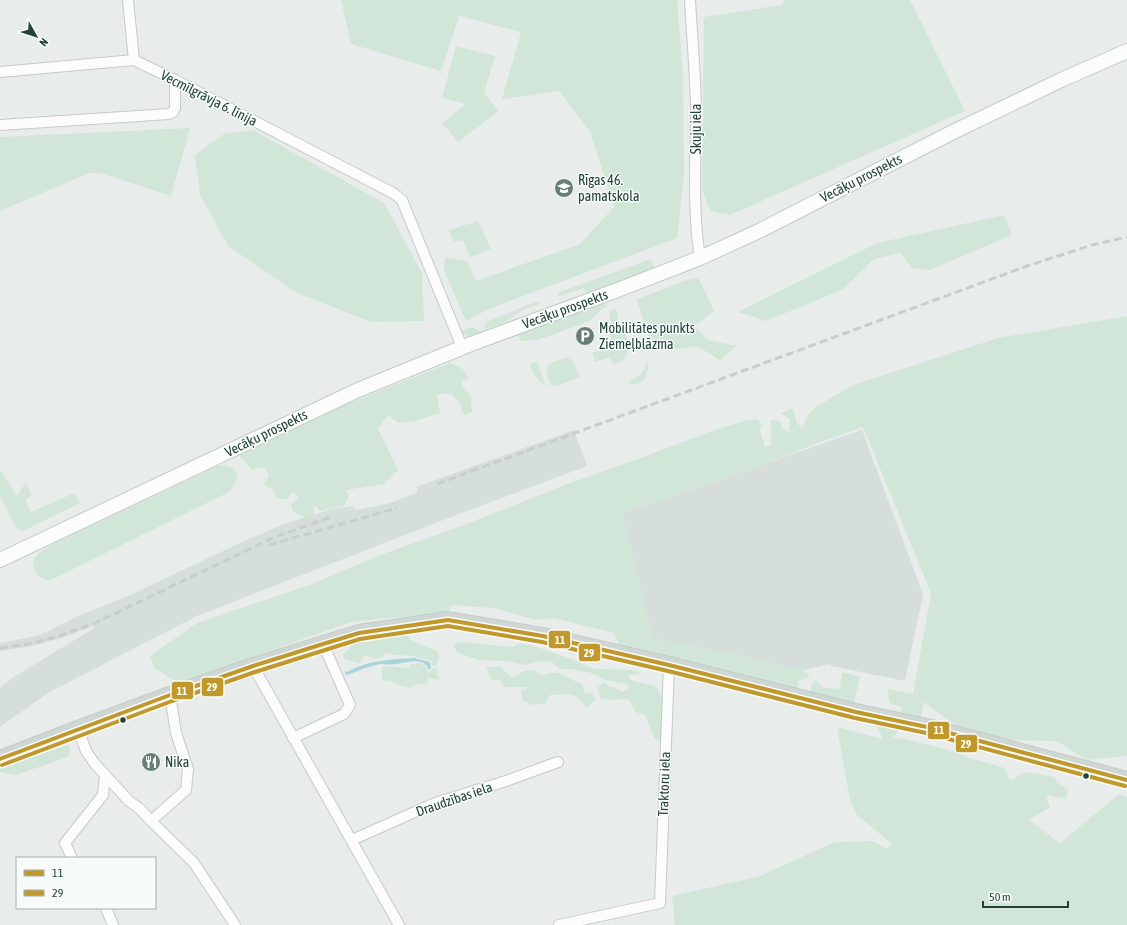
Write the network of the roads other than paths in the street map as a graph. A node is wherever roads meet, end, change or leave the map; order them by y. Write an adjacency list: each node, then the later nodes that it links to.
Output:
1 (128, 0): 4 (street)
2 (690, 0): 8 (street, Skuju iela)
3 (1127, 52): 8 (main road, Vecāķu prospekts)
4 (134, 60): 5 (street); 6 (street, Vecmīlgrāvja 6. līnija)
5 (0, 72)
6 (175, 80): 7 (street); 9 (street, Vecmīlgrāvja 6. līnija)
7 (0, 125)
8 (700, 258): 9 (main road, Vecāķu prospekts)
9 (462, 347): 10 (main road, Vecāķu prospekts)
10 (0, 560)
11 (323, 644): 12 (main road); 13 (main road); 16 (street)
12 (668, 665): 20 (main road); 28 (street, Traktoru iela)
13 (253, 666): 14 (main road); 16 (street)
14 (170, 695): 15 (main road); 21 (street)
15 (78, 728): 17 (main road); 19 (street)
16 (293, 738): 22 (street)
17 (0, 759)
18 (558, 762): 22 (street, Draudzības iela)
19 (105, 775): 21 (street); 23 (street)
20 (1127, 780)
21 (151, 821): 26 (street)
22 (352, 840): 27 (street)
23 (72, 857)
24 (106, 909): 25 (street)
25 (113, 925)
26 (235, 925)
27 (399, 925)
28 (559, 925)

